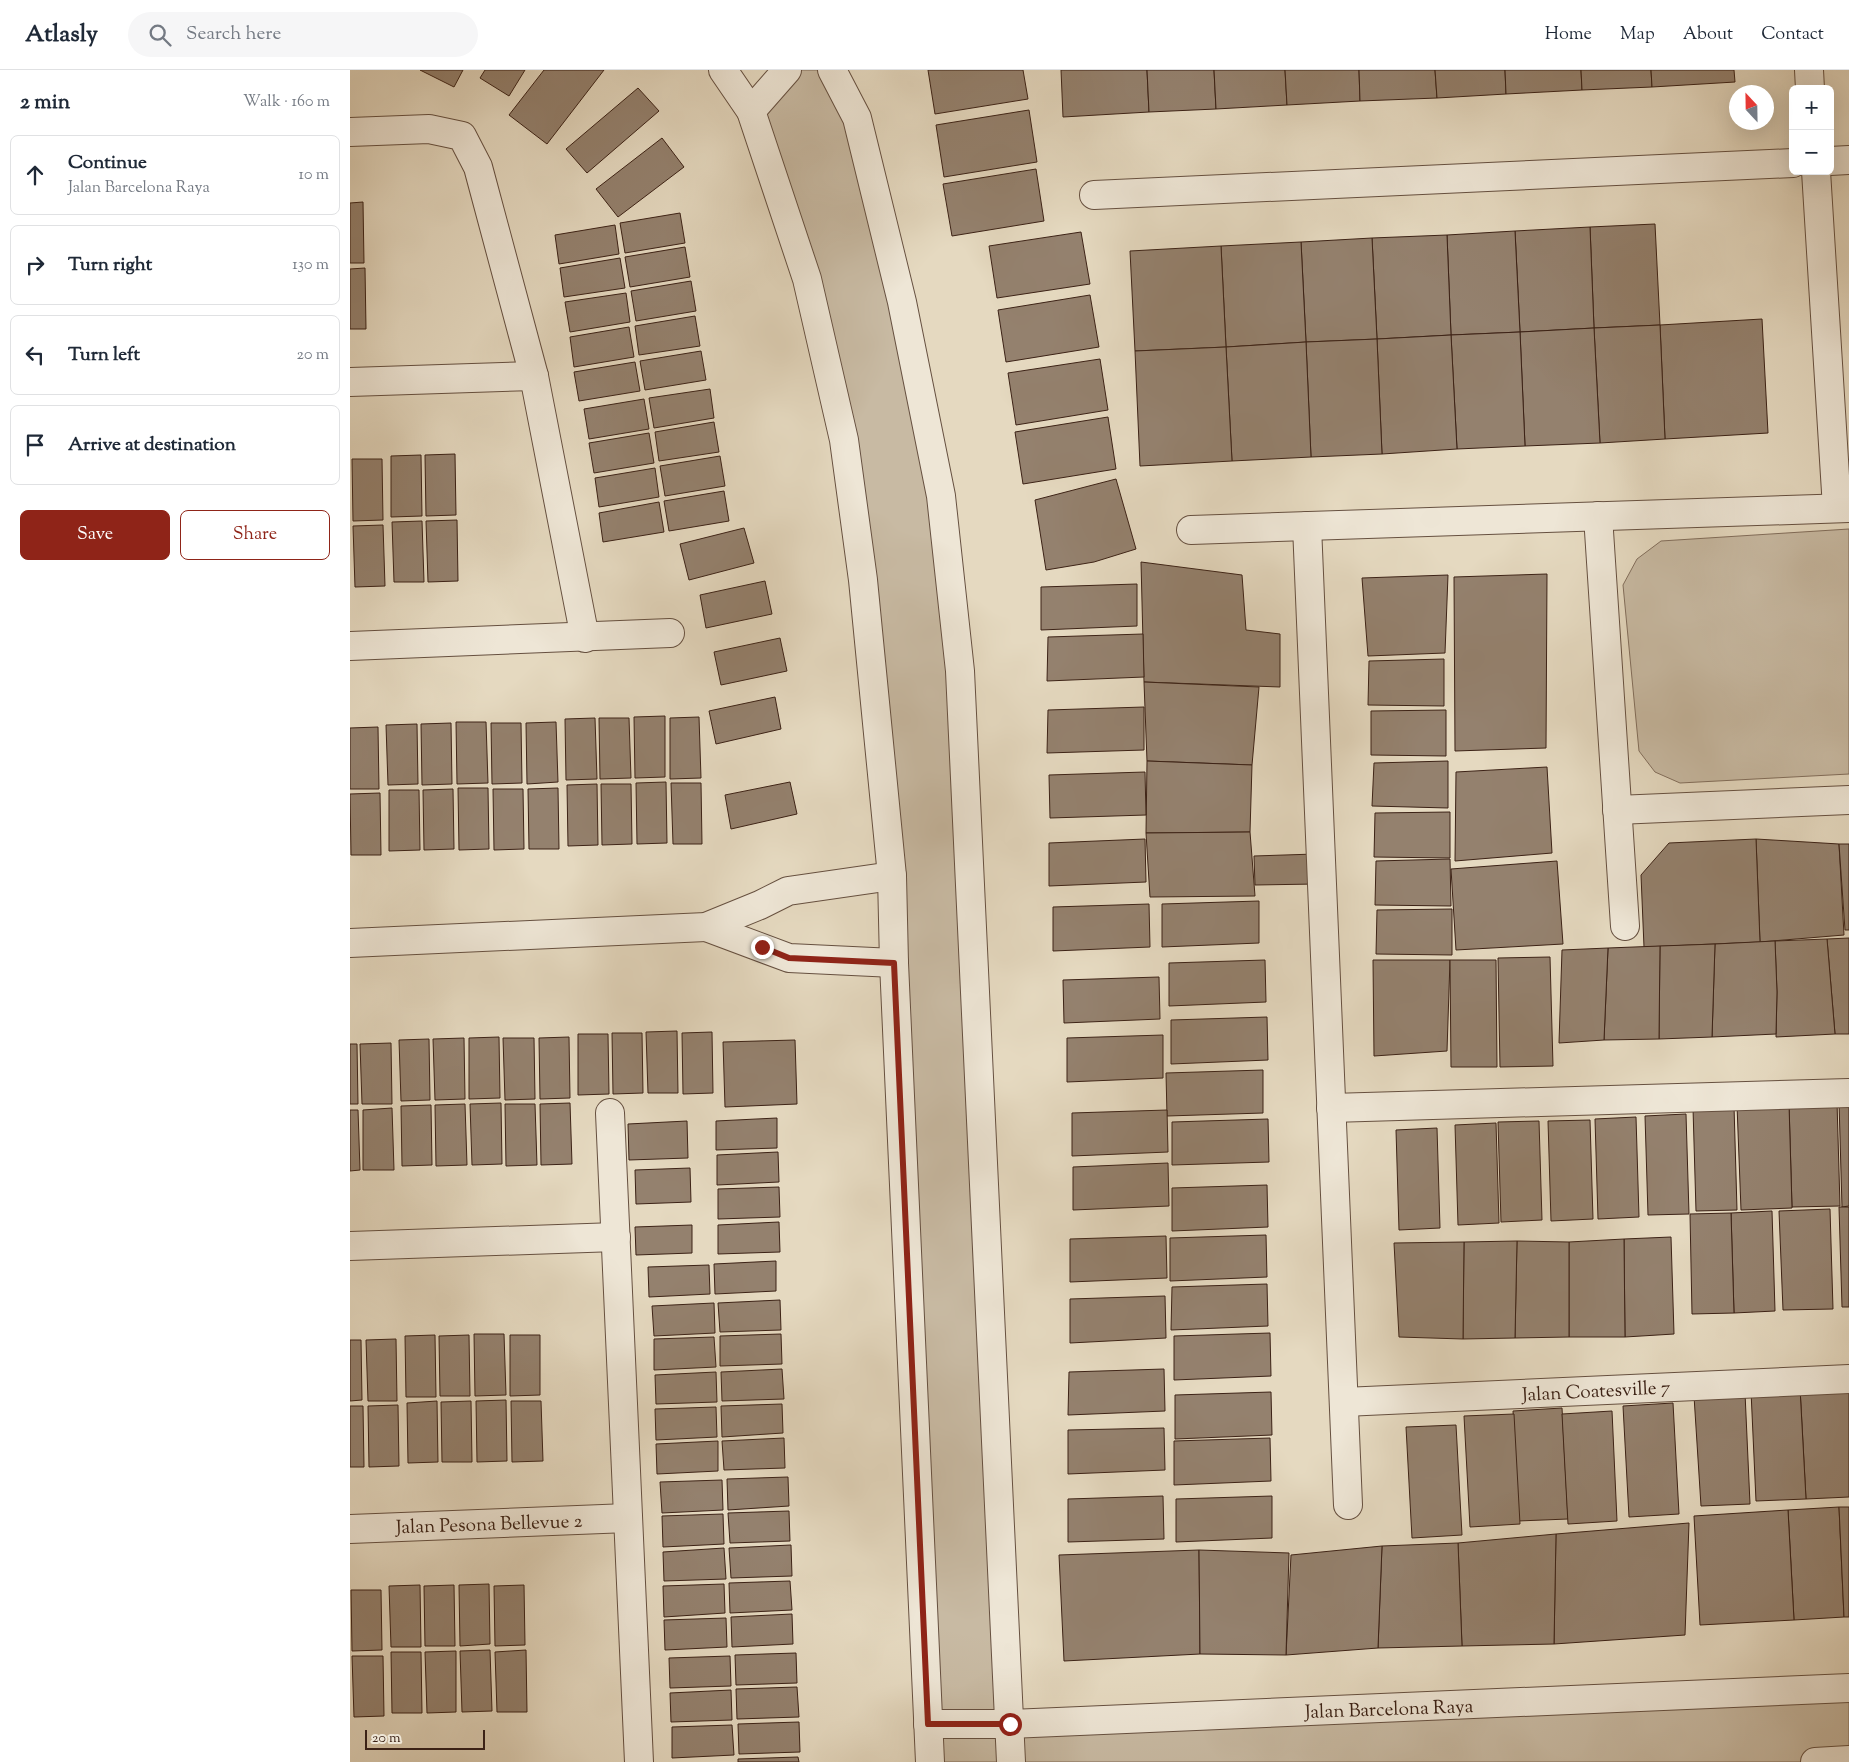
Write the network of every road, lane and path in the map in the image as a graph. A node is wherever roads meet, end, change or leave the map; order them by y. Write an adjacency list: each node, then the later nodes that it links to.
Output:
1 (723, 70): 6 (street)
2 (787, 70): 6 (street)
3 (832, 70): 41 (street)
4 (1809, 70): 5 (street)
5 (1810, 85)
6 (751, 111): 24 (street)
7 (350, 132): 13 (street)
8 (1849, 160): 9 (street)
9 (1834, 161)
10 (1789, 163): 12 (street)
11 (1816, 175): 15 (street)
12 (1094, 195)
13 (534, 376): 14 (street); 20 (street)
14 (350, 382)
15 (1843, 508): 16 (street)
16 (1598, 516): 17 (street); 23 (street)
17 (1307, 526): 18 (street); 30 (street)
18 (1190, 530)
19 (670, 633): 20 (street)
20 (586, 638): 21 (street)
21 (350, 646)
22 (1849, 800): 23 (street)
23 (1617, 810): 26 (street)
24 (892, 876): 25 (street); 28 (street)
25 (706, 926): 27 (street); 28 (street)
26 (1625, 926)
27 (350, 943)
28 (894, 963): 40 (street)
29 (1849, 1093): 30 (street)
30 (1331, 1108): 35 (street)
31 (610, 1113): 32 (street)
32 (616, 1237): 33 (street); 37 (street)
33 (350, 1246)
34 (1849, 1379): 35 (street, Jalan Coatesville 7)
35 (1344, 1402): 36 (street)
36 (1348, 1505)
37 (628, 1518): 38 (street, Jalan Pesona Bellevue 2); 43 (street)
38 (350, 1529)
39 (1849, 1688): 41 (street, Jalan Barcelona Raya)
40 (928, 1724): 41 (street, Jalan Barcelona Raya); 44 (street)
41 (1010, 1724): 45 (street)
42 (1849, 1760): 46 (street)
43 (639, 1762)
44 (930, 1762)
45 (1011, 1762)
46 (1815, 1762)

